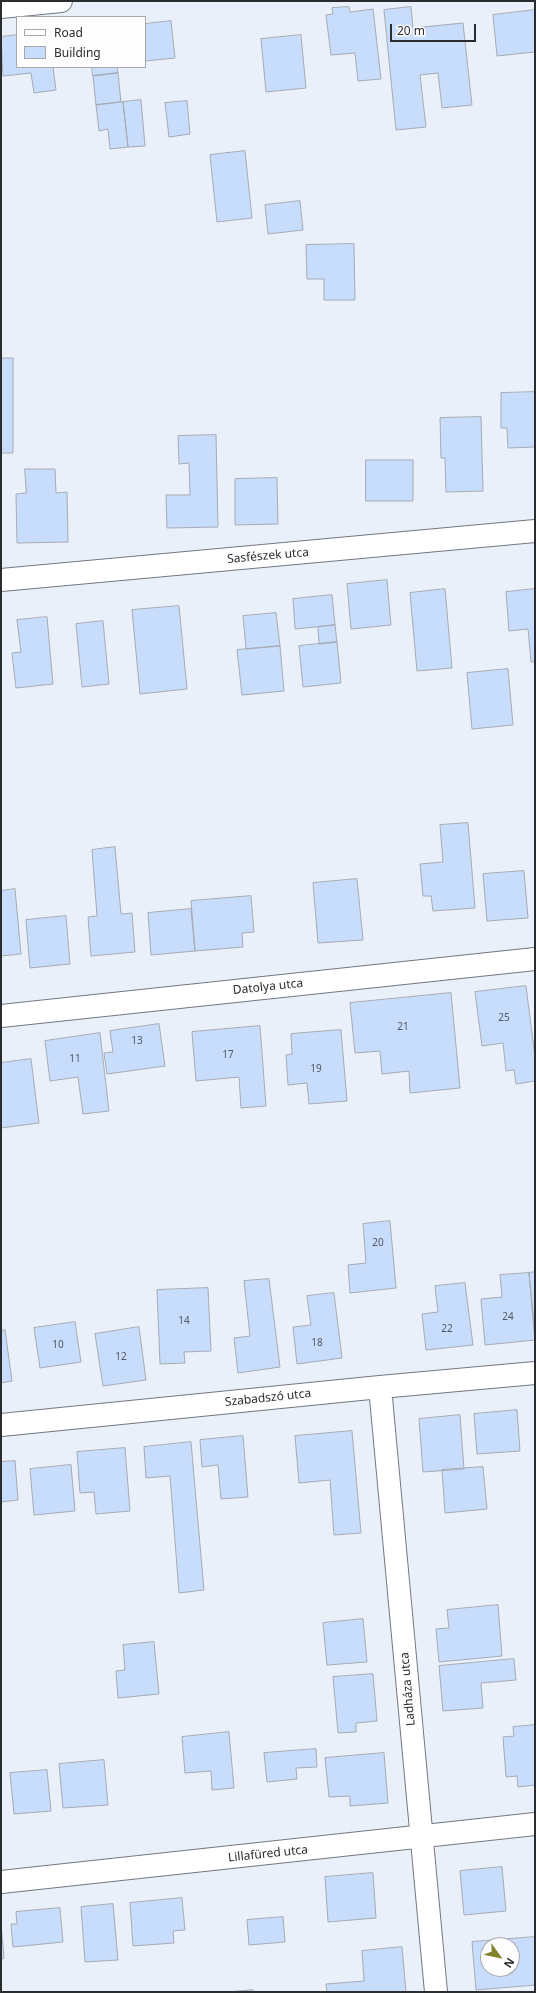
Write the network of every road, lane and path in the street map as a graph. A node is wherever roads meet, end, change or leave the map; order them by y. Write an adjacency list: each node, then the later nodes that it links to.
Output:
1 (61, 1): 2 (street)
2 (1, 7)
3 (535, 531): 4 (street, Sasfészek utca)
4 (1, 580)
5 (535, 959): 6 (street, Datolya utca)
6 (1, 1016)
7 (535, 1373): 8 (street, Szabadszó utca)
8 (380, 1387): 9 (street, Szabadszó utca); 11 (street, Ladháza utca)
9 (1, 1426)
10 (535, 1824): 11 (street, Lillafüred utca)
11 (422, 1838): 12 (street, Lillafüred utca); 13 (street, Ladháza utca)
12 (1, 1882)
13 (436, 1992)

